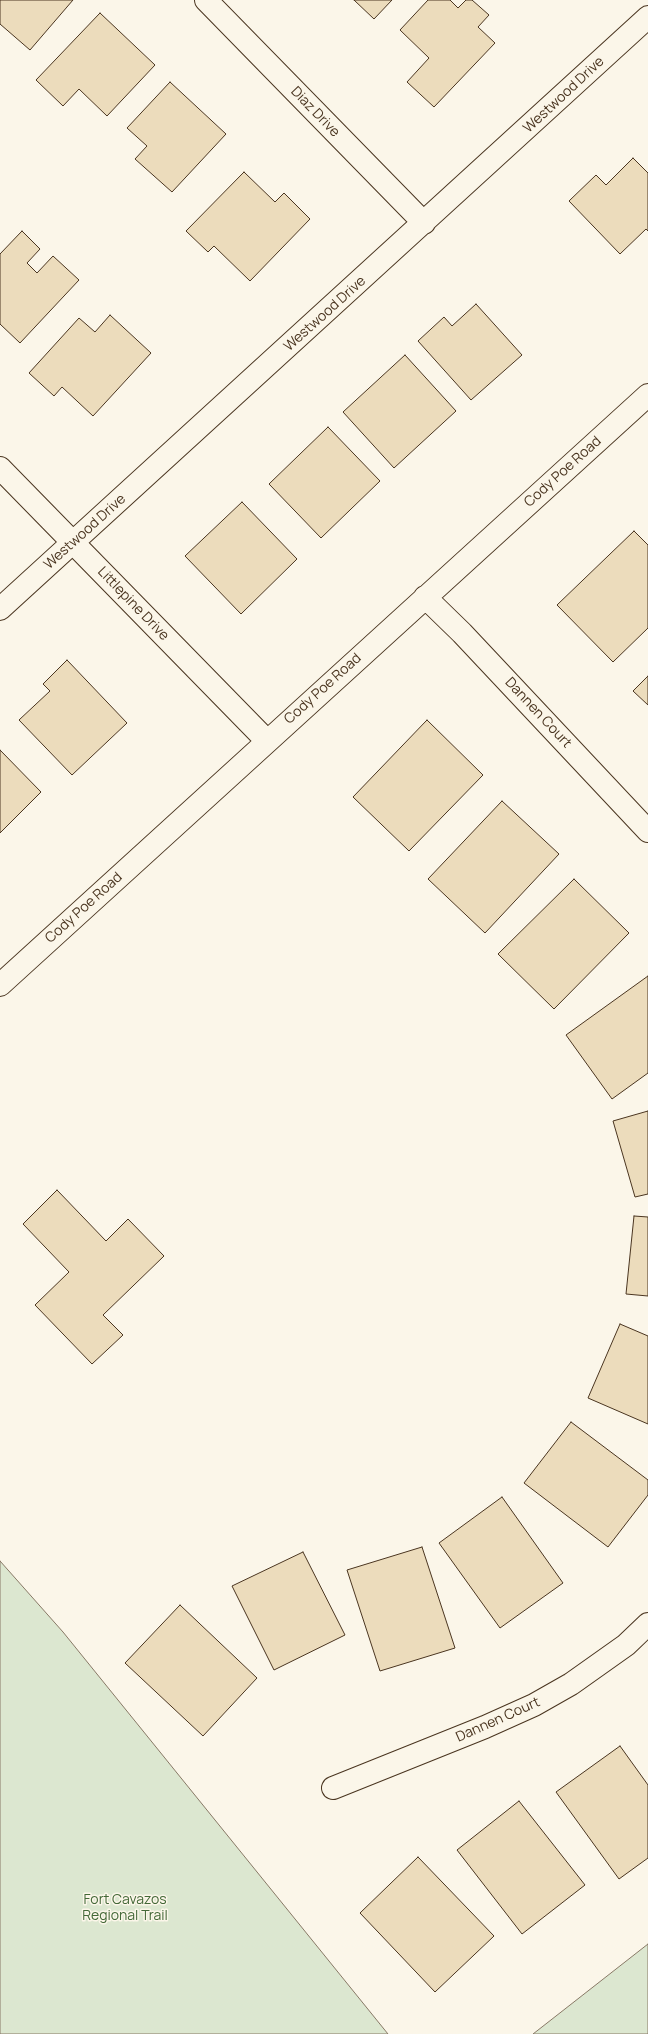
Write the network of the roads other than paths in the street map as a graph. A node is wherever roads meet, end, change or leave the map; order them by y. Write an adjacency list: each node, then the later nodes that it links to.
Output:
1 (206, 0): 3 (street, Diaz Drive)
2 (648, 17): 3 (street, Westwood Drive)
3 (424, 223): 6 (street, Westwood Drive)
4 (648, 395): 7 (street, Cody Poe Road)
5 (0, 468): 6 (street, Littlepine Drive)
6 (74, 543): 8 (street, Westwood Drive); 9 (street, Littlepine Drive)
7 (425, 598): 9 (street, Cody Poe Road); 10 (street, Dannen Court)
8 (0, 609)
9 (267, 741): 11 (street, Cody Poe Road)
10 (648, 831)
11 (0, 985)
12 (648, 1624): 13 (street, Dannen Court)
13 (333, 1788)

